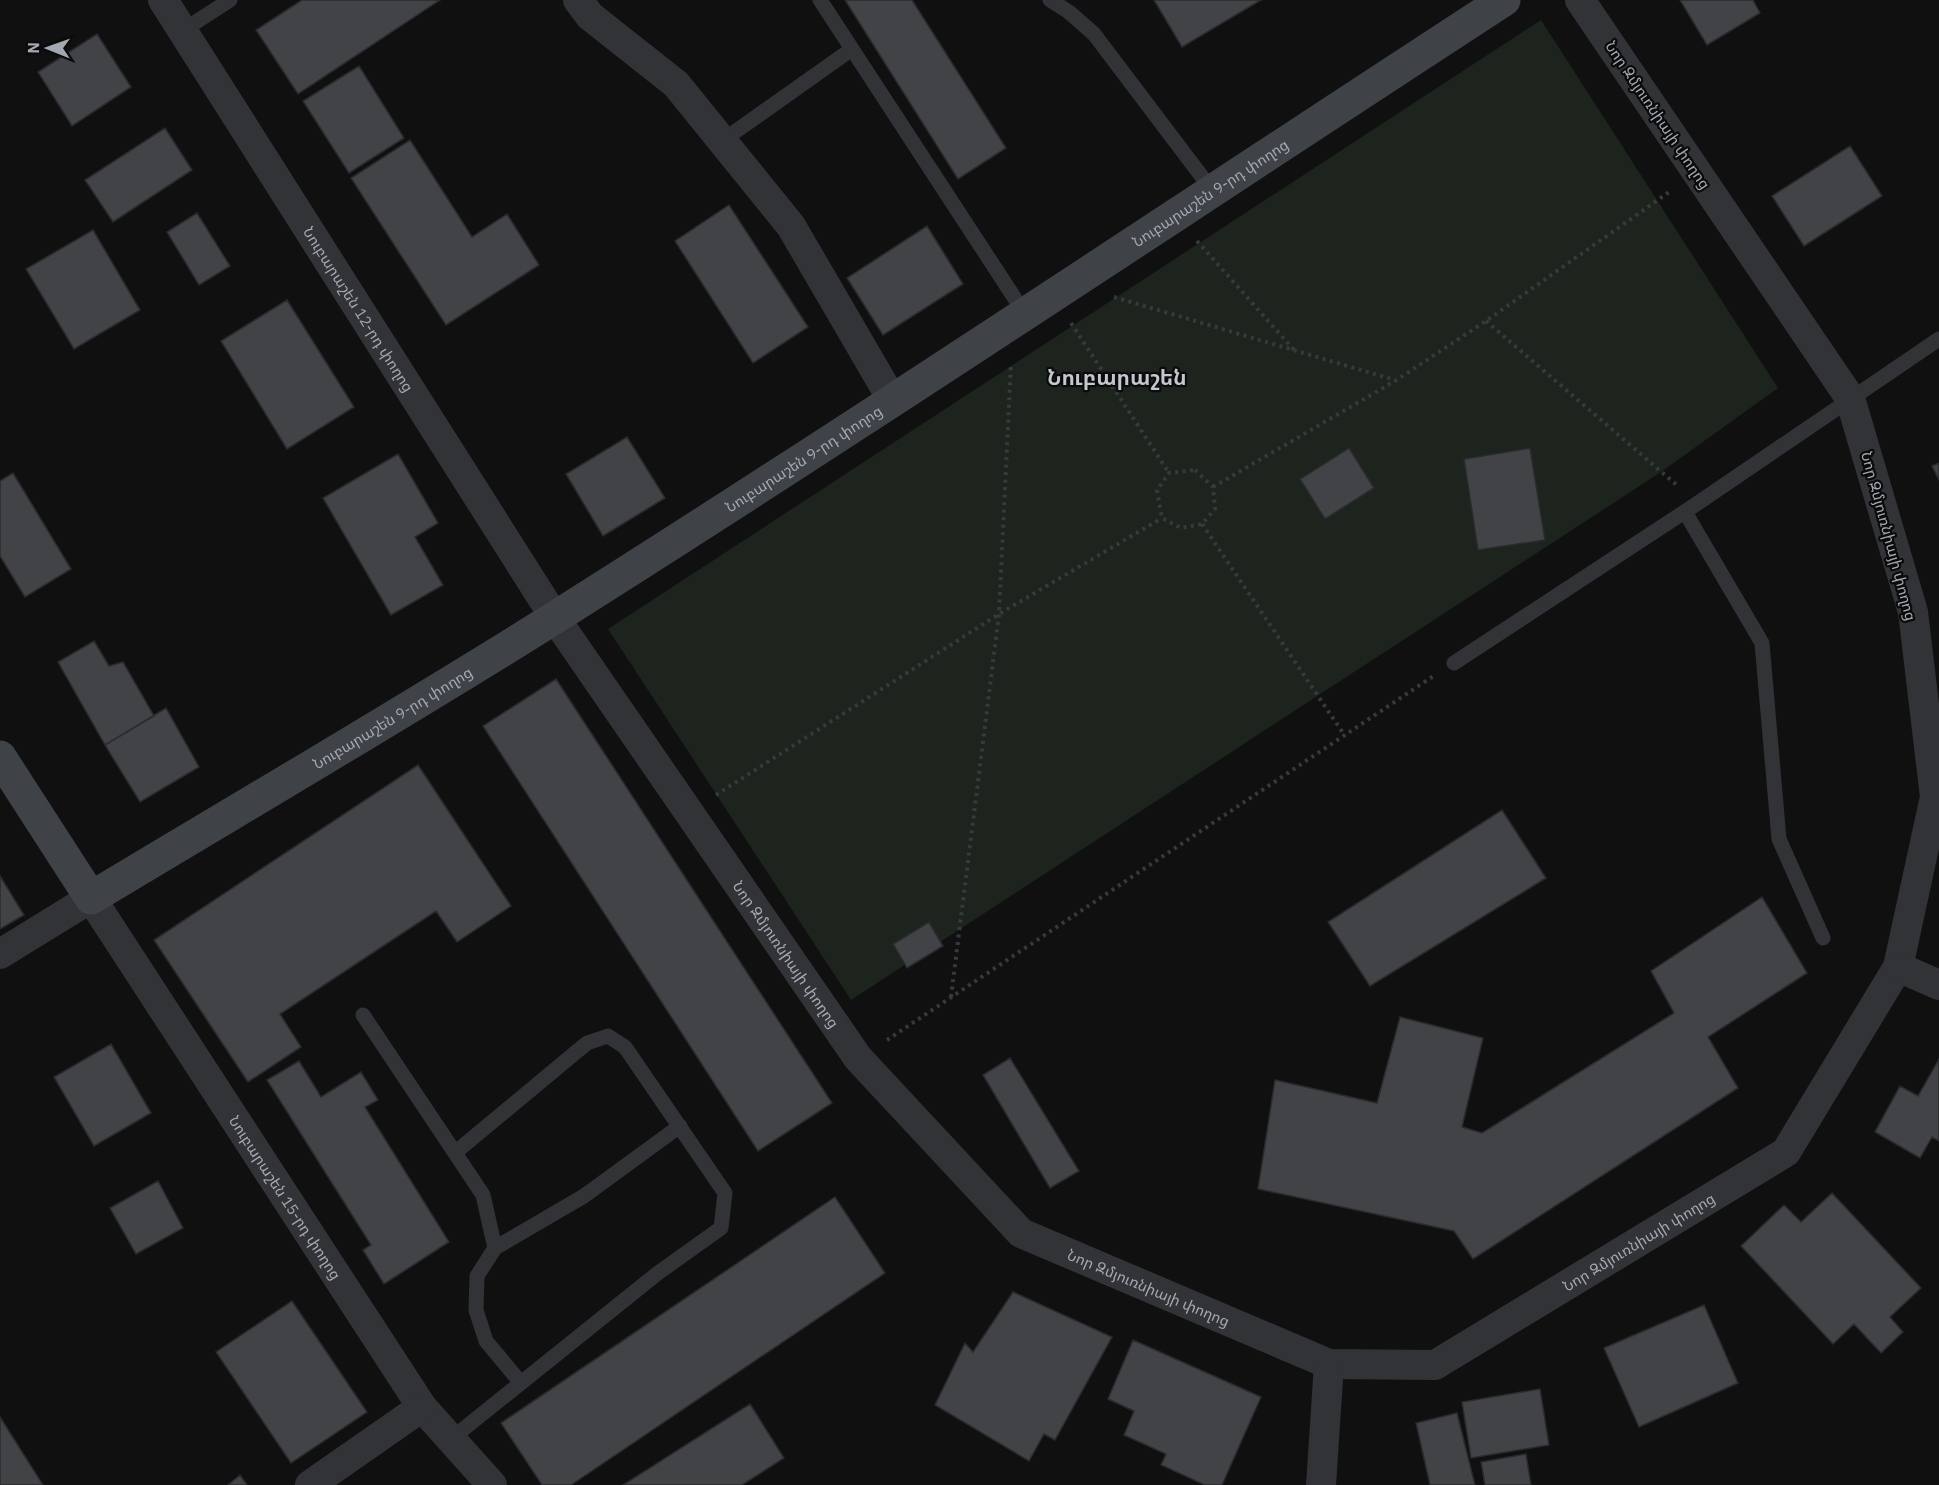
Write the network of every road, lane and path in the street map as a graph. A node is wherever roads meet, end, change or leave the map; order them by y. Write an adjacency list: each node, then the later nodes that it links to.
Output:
1 (163, 0): 8 (street, Նուբարաշեն 12-րդ փողոց)
2 (230, 0): 8 (lane)
3 (578, 0): 10 (street)
4 (820, 0): 9 (lane)
5 (1050, 0): 12 (lane)
6 (1504, 0): 12 (main road, Նուբարաշեն 9-րդ փողոց)
7 (1580, 0): 11 (street, Նոր Զմյուռնիայի փողոց)
8 (182, 31): 30 (street, Նուբարաշեն 12-րդ փողոց)
9 (852, 50): 10 (lane); 16 (lane)
10 (722, 141): 23 (street)
11 (1696, 171): 17 (path); 22 (street, Նոր Զմյուռնիայի փողոց)
12 (1212, 190): 14 (main road, Նուբարաշեն 9-րդ փողոց)
13 (1191, 234): 19 (path)
14 (1052, 294): 16 (main road, Նուբարաշեն 9-րդ փողոց); 24 (path)
15 (1111, 296): 19 (path)
16 (1025, 314): 23 (main road, Նուբարաշեն 9-րդ փողոց)
17 (1486, 321): 21 (path); 26 (path)
18 (1939, 339): 22 (lane)
19 (1294, 350): 21 (path)
20 (1012, 351): 29 (path)
21 (1395, 381): 25 (path)
22 (1850, 398): 26 (lane); 38 (street, Նոր Զմյուռնիայի փողոց)
23 (893, 401): 30 (main road, Նուբարաշեն 9-րդ փողոց)
24 (1169, 473): 25 (path); 27 (path)
25 (1213, 487): 28 (path)
26 (1688, 510): 31 (lane); 36 (lane)
27 (1162, 518): 28 (path); 29 (path)
28 (1202, 524): 32 (path)
29 (999, 614): 34 (path); 40 (path)
30 (555, 618): 34 (street, Նոր Զմյուռնիայի փողոց); 35 (main road, Նուբարաշեն 9-րդ փողոց)
31 (1454, 663): 32 (path)
32 (1346, 736): 40 (path)
33 (0, 757): 35 (main road)
34 (688, 813): 42 (street, Նոր Զմյուռնիայի փողոց)
35 (91, 898): 37 (street); 48 (street, Նուբարաշեն 15-րդ փողոց)
36 (1823, 938)
37 (0, 954)
38 (1898, 967): 39 (street); 46 (street, Նոր Զմյուռնիայի փողոց)
39 (1939, 985)
40 (950, 998): 42 (path)
41 (363, 1015): 44 (lane)
42 (858, 1059): 46 (street, Նոր Զմյուռնիայի փողոց)
43 (680, 1126): 44 (lane); 45 (lane); 47 (lane)
44 (457, 1151): 45 (lane)
45 (495, 1248): 47 (lane)
46 (1329, 1364): 52 (street)
47 (521, 1383): 49 (lane)
48 (422, 1407): 49 (street, Նուբարաշեն 15-րդ փողոց); 50 (street)
49 (451, 1439): 51 (street, Նուբարաշեն 15-րդ փողոց)
50 (310, 1485)
51 (492, 1485)
52 (1321, 1485)

